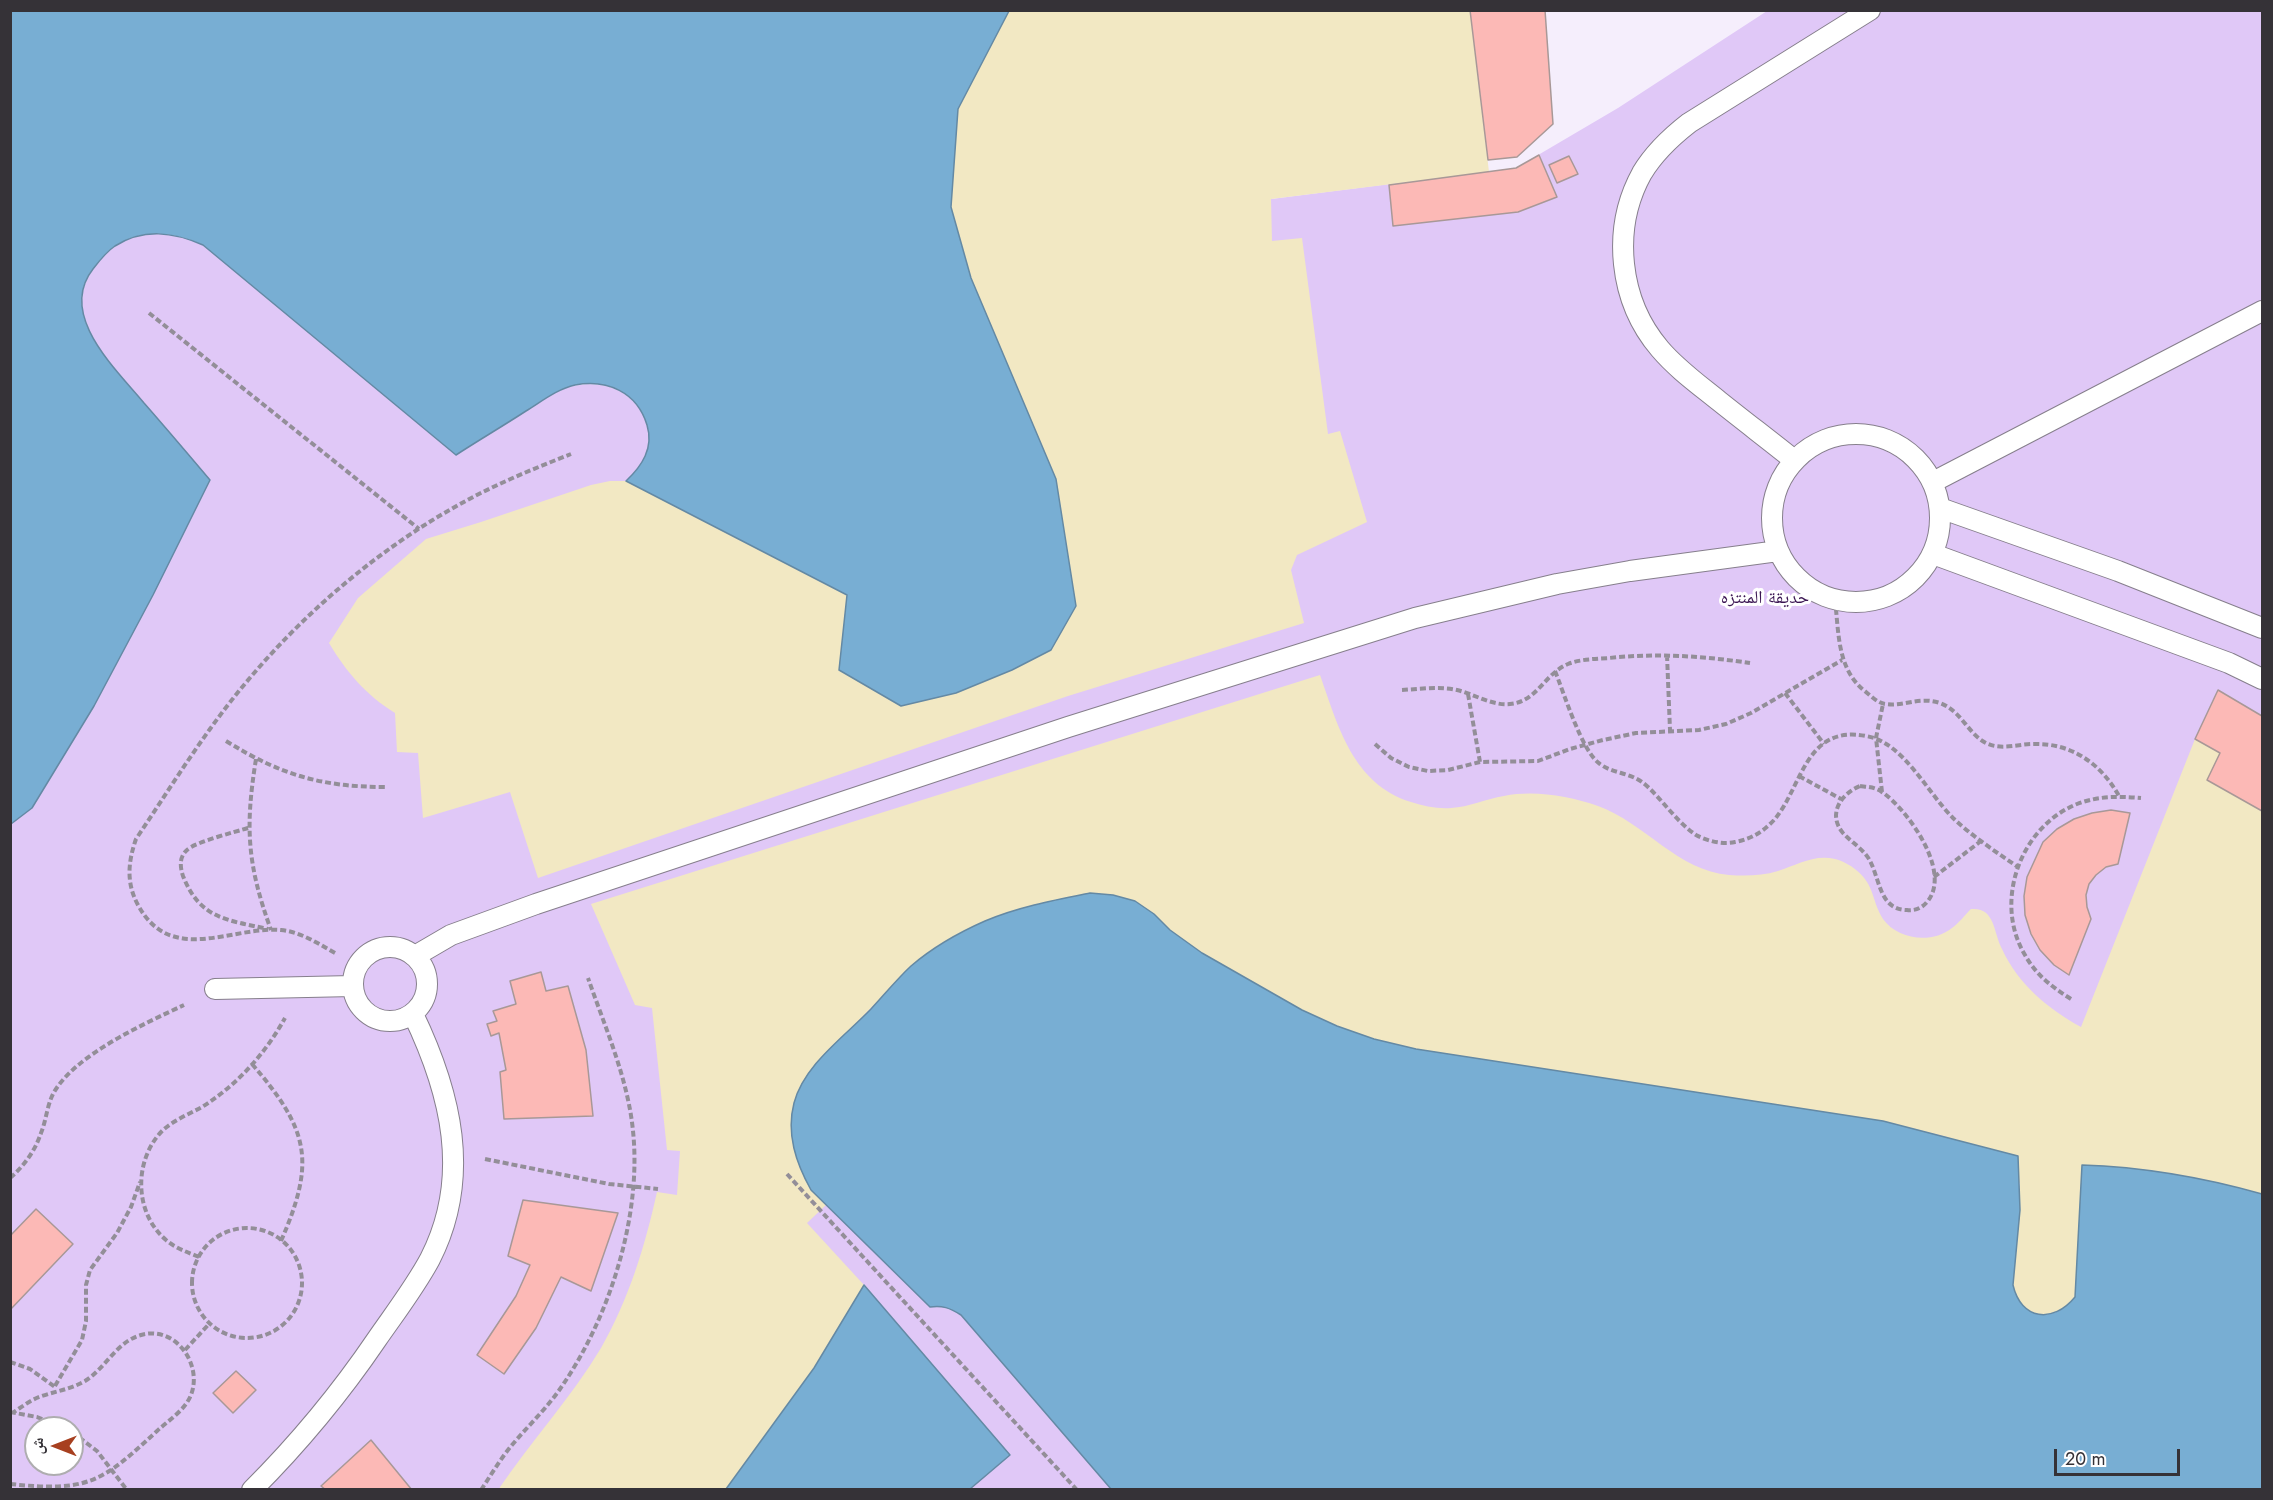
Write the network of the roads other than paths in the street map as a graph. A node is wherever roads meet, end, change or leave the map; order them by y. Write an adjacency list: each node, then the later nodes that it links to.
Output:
1 (1870, 10): 3 (lane)
2 (2262, 311): 4 (lane)
3 (1794, 460): 4 (lane); 6 (lane)
4 (1933, 482): 5 (lane)
5 (1940, 508): 7 (lane); 8 (lane)
6 (1778, 551): 7 (lane); 10 (lane)
7 (1933, 554): 9 (lane)
8 (2262, 628)
9 (2262, 679)
10 (415, 956): 11 (lane); 13 (lane)
11 (353, 986): 12 (lane); 13 (lane)
12 (215, 989)
13 (413, 1014): 14 (lane)
14 (252, 1490)

